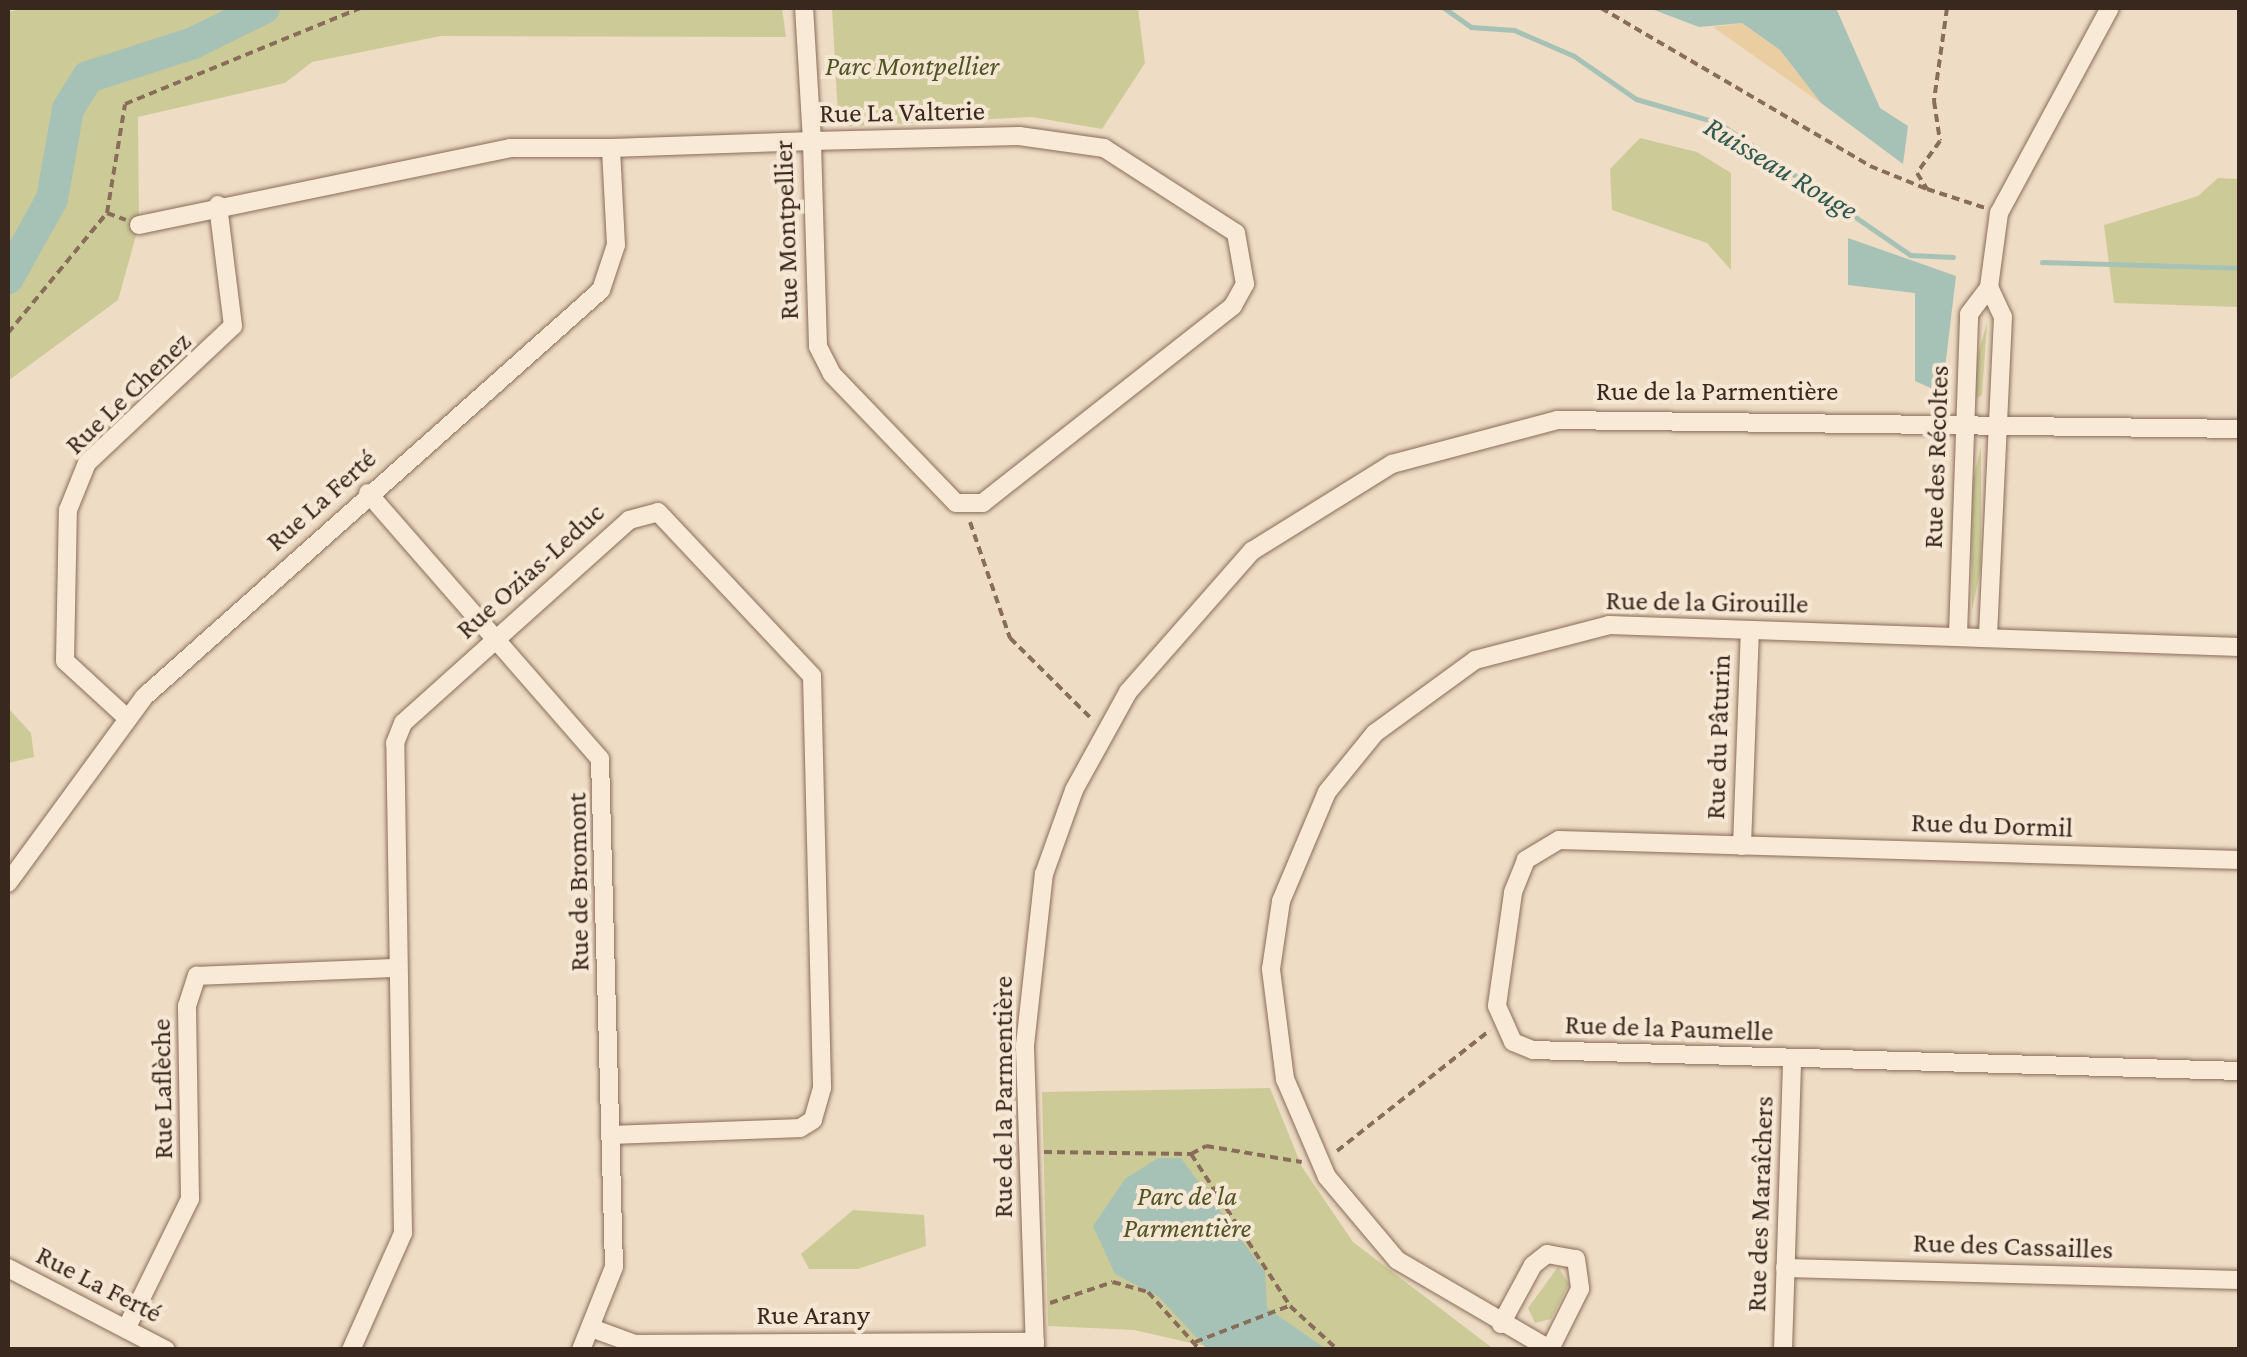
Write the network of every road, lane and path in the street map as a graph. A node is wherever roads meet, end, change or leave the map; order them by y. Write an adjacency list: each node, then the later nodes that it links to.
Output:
1 (360, 8): 13 (path)
2 (804, 8): 6 (street, Rue Montpellier)
3 (1601, 8): 8 (path)
4 (1947, 8): 8 (path)
5 (2110, 8): 10 (street, Rue des Récoltes)
6 (812, 141): 7 (street, Rue La Valterie); 18 (street, Rue Montpellier); 18 (street, Rue La Valterie)
7 (611, 148): 9 (street, Rue La Valterie); 17 (street, Rue La Ferté)
8 (1927, 189): 10 (path)
9 (218, 205): 11 (street, Rue La Valterie); 24 (street, Rue Le Chenez)
10 (1999, 214): 12 (street, Rue des Récoltes)
11 (140, 225)
12 (1989, 287): 14 (street, Rue des Récoltes); 15 (street, Rue des Récoltes)
13 (8, 333)
14 (1963, 422): 15 (street, Rue de la Parmentière); 20 (street, Rue des Récoltes); 25 (street, Rue de la Parmentière)
15 (1996, 424): 16 (street, Rue de la Parmentière); 21 (street, Rue des Récoltes)
16 (2240, 430)
17 (368, 494): 22 (street, Rue de Bromont); 24 (street, Rue La Ferté)
18 (970, 508): 25 (path)
19 (1750, 630): 20 (street, Rue de la Girouille); 26 (street, Rue du Pâturin); 36 (street, Rue de la Girouille)
20 (1958, 634): 21 (street, Rue de la Girouille)
21 (1988, 635): 23 (street, Rue de la Girouille)
22 (498, 638): 29 (street, Rue Ozias-Leduc); 33 (street, Rue de Bromont); 33 (street, Rue Ozias-Leduc)
23 (2240, 647)
24 (127, 718): 28 (street, Rue La Ferté)
25 (1104, 732): 34 (street, Rue de la Parmentière)
26 (1742, 846): 27 (street, Rue du Dormil); 30 (street)
27 (2240, 860)
28 (8, 883)
29 (397, 968): 44 (street, Rue Laflèche); 49 (street, Rue Ozias-Leduc)
30 (1498, 1025): 31 (street, Rue de la Paumelle); 36 (path)
31 (1792, 1060): 32 (street, Rue de la Paumelle); 38 (street, Rue des Maraîchers)
32 (2240, 1071)
33 (612, 1135): 43 (street, Rue de Bromont)
34 (1028, 1152): 35 (path); 41 (street, Rue de la Parmentière)
35 (1191, 1154): 36 (path); 40 (path)
36 (1320, 1164): 42 (street, Rue de la Girouille)
37 (8, 1268): 44 (street, Rue La Ferté)
38 (1785, 1268): 39 (street, Rue des Cassailles); 53 (street, Rue des Maraîchers)
39 (2240, 1280)
40 (1290, 1306): 45 (path); 52 (path)
41 (1034, 1312): 45 (path); 46 (street, Rue de la Parmentière)
42 (1502, 1324): 47 (street, Rue de la Girouille); 47 (street, Rue de la Girouille)
43 (594, 1328): 46 (street, Rue Arany); 50 (street, Rue de Bromont)
44 (126, 1329): 48 (street, Rue La Ferté)
45 (1195, 1342): 51 (path)
46 (1035, 1346)
47 (1551, 1349)
48 (166, 1350)
49 (351, 1350)
50 (581, 1350)
51 (1200, 1350)
52 (1338, 1350)
53 (1783, 1350)

